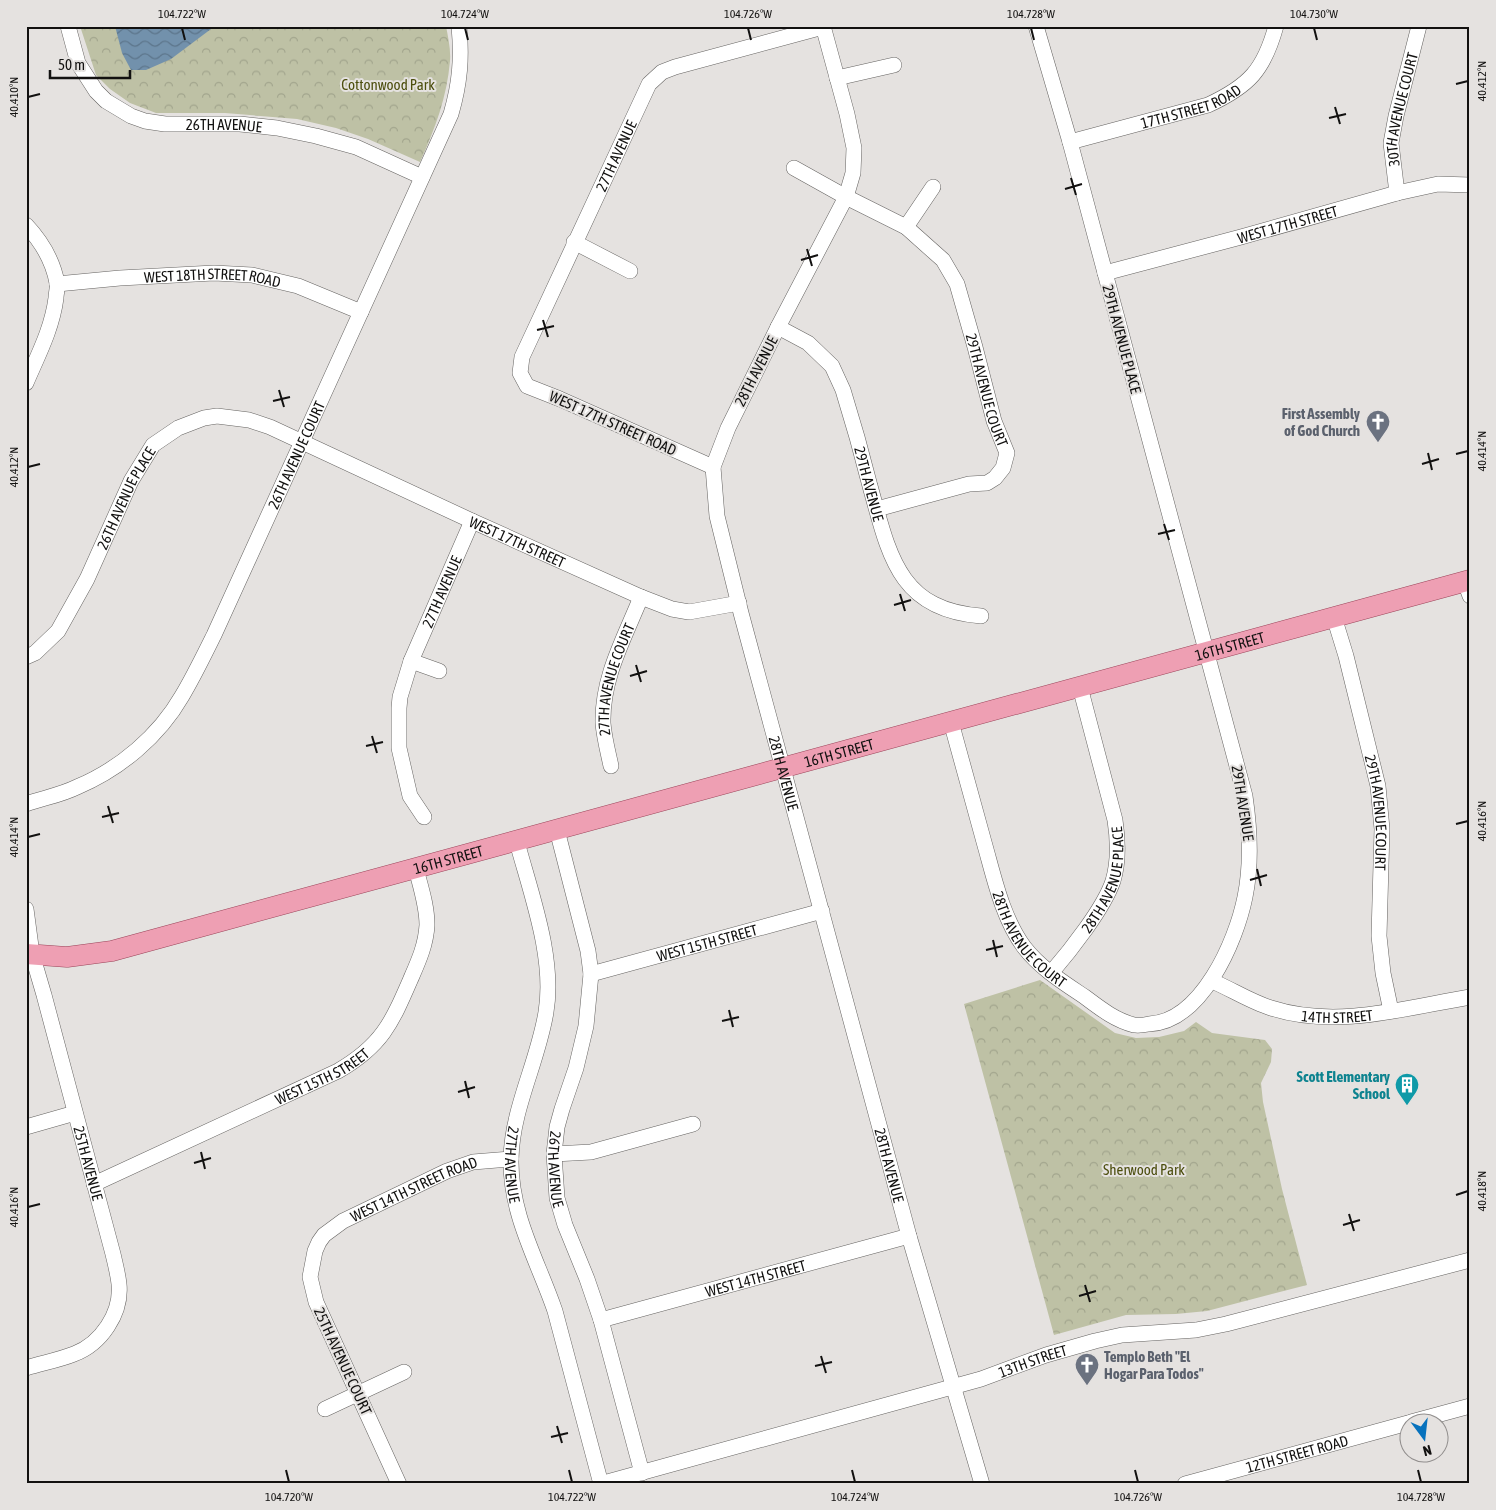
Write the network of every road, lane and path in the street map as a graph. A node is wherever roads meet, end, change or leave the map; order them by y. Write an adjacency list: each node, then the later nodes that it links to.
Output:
1 (68, 26): 11 (street, 26TH AVENUE)
2 (459, 26): 11 (street, 26TH AVENUE COURT)
3 (823, 26): 8 (street, 28TH AVENUE); 18 (street, 27TH AVENUE)
4 (1036, 26): 9 (street, 29TH AVENUE PLACE)
5 (1276, 26): 9 (street, 17TH STREET ROAD)
6 (1418, 26): 14 (street, 30TH AVENUE COURT)
7 (894, 65): 8 (street)
8 (837, 78): 15 (street, 28TH AVENUE)
9 (1070, 142): 20 (street, 29TH AVENUE PLACE)
10 (794, 168): 15 (street, 29TH AVENUE COURT)
11 (422, 177): 22 (street, 26TH AVENUE COURT)
12 (1470, 185): 14 (street, WEST 17TH STREET)
13 (933, 186): 17 (street)
14 (1397, 193): 20 (street, WEST 17TH STREET)
15 (846, 197): 17 (street, 29TH AVENUE COURT); 23 (street, 28TH AVENUE)
16 (26, 225): 21 (street)
17 (906, 227): 28 (street, 29TH AVENUE COURT)
18 (574, 242): 19 (street); 24 (street, 27TH AVENUE)
19 (630, 270)
20 (1105, 273): 35 (street, 29TH AVENUE PLACE)
21 (57, 284): 22 (street, WEST 18TH STREET ROAD); 25 (street)
22 (361, 312): 26 (street, 26TH AVENUE COURT)
23 (778, 326): 27 (street, 28TH AVENUE); 28 (street, 29TH AVENUE)
24 (520, 373): 27 (street, WEST 17TH STREET ROAD)
25 (26, 383)
26 (302, 441): 29 (street, WEST 17TH STREET); 36 (street, 26TH AVENUE PLACE); 43 (street, 26TH AVENUE COURT)
27 (713, 467): 32 (street, 28TH AVENUE)
28 (877, 509): 33 (street, 29TH AVENUE)
29 (472, 521): 31 (street, WEST 17TH STREET); 37 (street, 27TH AVENUE)
30 (1468, 586): 34 (main road, 16TH STREET)
31 (641, 597): 32 (street, WEST 17TH STREET); 41 (street, 27TH AVENUE COURT)
32 (739, 603): 42 (street, 28TH AVENUE)
33 (981, 616)
34 (1334, 617): 35 (main road, 16TH STREET); 55 (street, 29TH AVENUE COURT)
35 (1207, 653): 39 (main road, 16TH STREET); 53 (street, 29TH AVENUE)
36 (26, 657)
37 (411, 661): 38 (street); 44 (street, 27TH AVENUE)
38 (439, 671)
39 (1080, 687): 40 (main road, 16TH STREET); 51 (street, 28TH AVENUE PLACE)
40 (951, 722): 42 (main road, 16TH STREET); 51 (street, 28TH AVENUE COURT)
41 (611, 766)
42 (784, 768): 45 (main road, 16TH STREET); 49 (street, 28TH AVENUE)
43 (26, 804)
44 (424, 817)
45 (557, 830): 46 (main road, 16TH STREET); 52 (street, 26TH AVENUE)
46 (517, 842): 47 (main road, 16TH STREET); 60 (street, 27TH AVENUE)
47 (416, 869): 50 (main road, 16TH STREET); 61 (street, WEST 15TH STREET)
48 (26, 909): 50 (street, 25TH AVENUE)
49 (822, 911): 52 (street, WEST 15TH STREET); 63 (street, 28TH AVENUE)
50 (29, 954): 56 (street, 25TH AVENUE)
51 (1051, 973): 53 (street, 28TH AVENUE COURT)
52 (591, 974): 59 (street, 26TH AVENUE)
53 (1212, 980): 55 (street, 14TH STREET)
54 (1470, 997): 55 (street, 14TH STREET)
55 (1391, 1011)
56 (75, 1113): 58 (street); 61 (street, 25TH AVENUE)
57 (693, 1124): 59 (street)
58 (26, 1127)
59 (554, 1154): 65 (street, 26TH AVENUE)
60 (511, 1159): 62 (street, WEST 14TH STREET ROAD); 77 (street, 27TH AVENUE)
61 (94, 1184): 66 (street, 25TH AVENUE)
62 (324, 1235): 69 (street, 25TH AVENUE COURT)
63 (909, 1236): 65 (street, WEST 14TH STREET); 68 (street, 28TH AVENUE)
64 (1470, 1260): 68 (street, 13TH STREET)
65 (601, 1320): 74 (street, 26TH AVENUE)
66 (26, 1368)
67 (404, 1372): 69 (street)
68 (953, 1386): 74 (street, 13TH STREET); 78 (street, 28TH AVENUE)
69 (358, 1394): 71 (street); 76 (street, 25TH AVENUE COURT)
70 (1470, 1406): 72 (street, 12TH STREET ROAD)
71 (325, 1409)
72 (1448, 1412)
73 (1398, 1426): 79 (street, 12TH STREET ROAD)
74 (642, 1472): 75 (street, 13TH STREET)
75 (623, 1481): 77 (street, 13TH STREET)
76 (399, 1484)
77 (601, 1484)
78 (982, 1484)
79 (1185, 1484)

